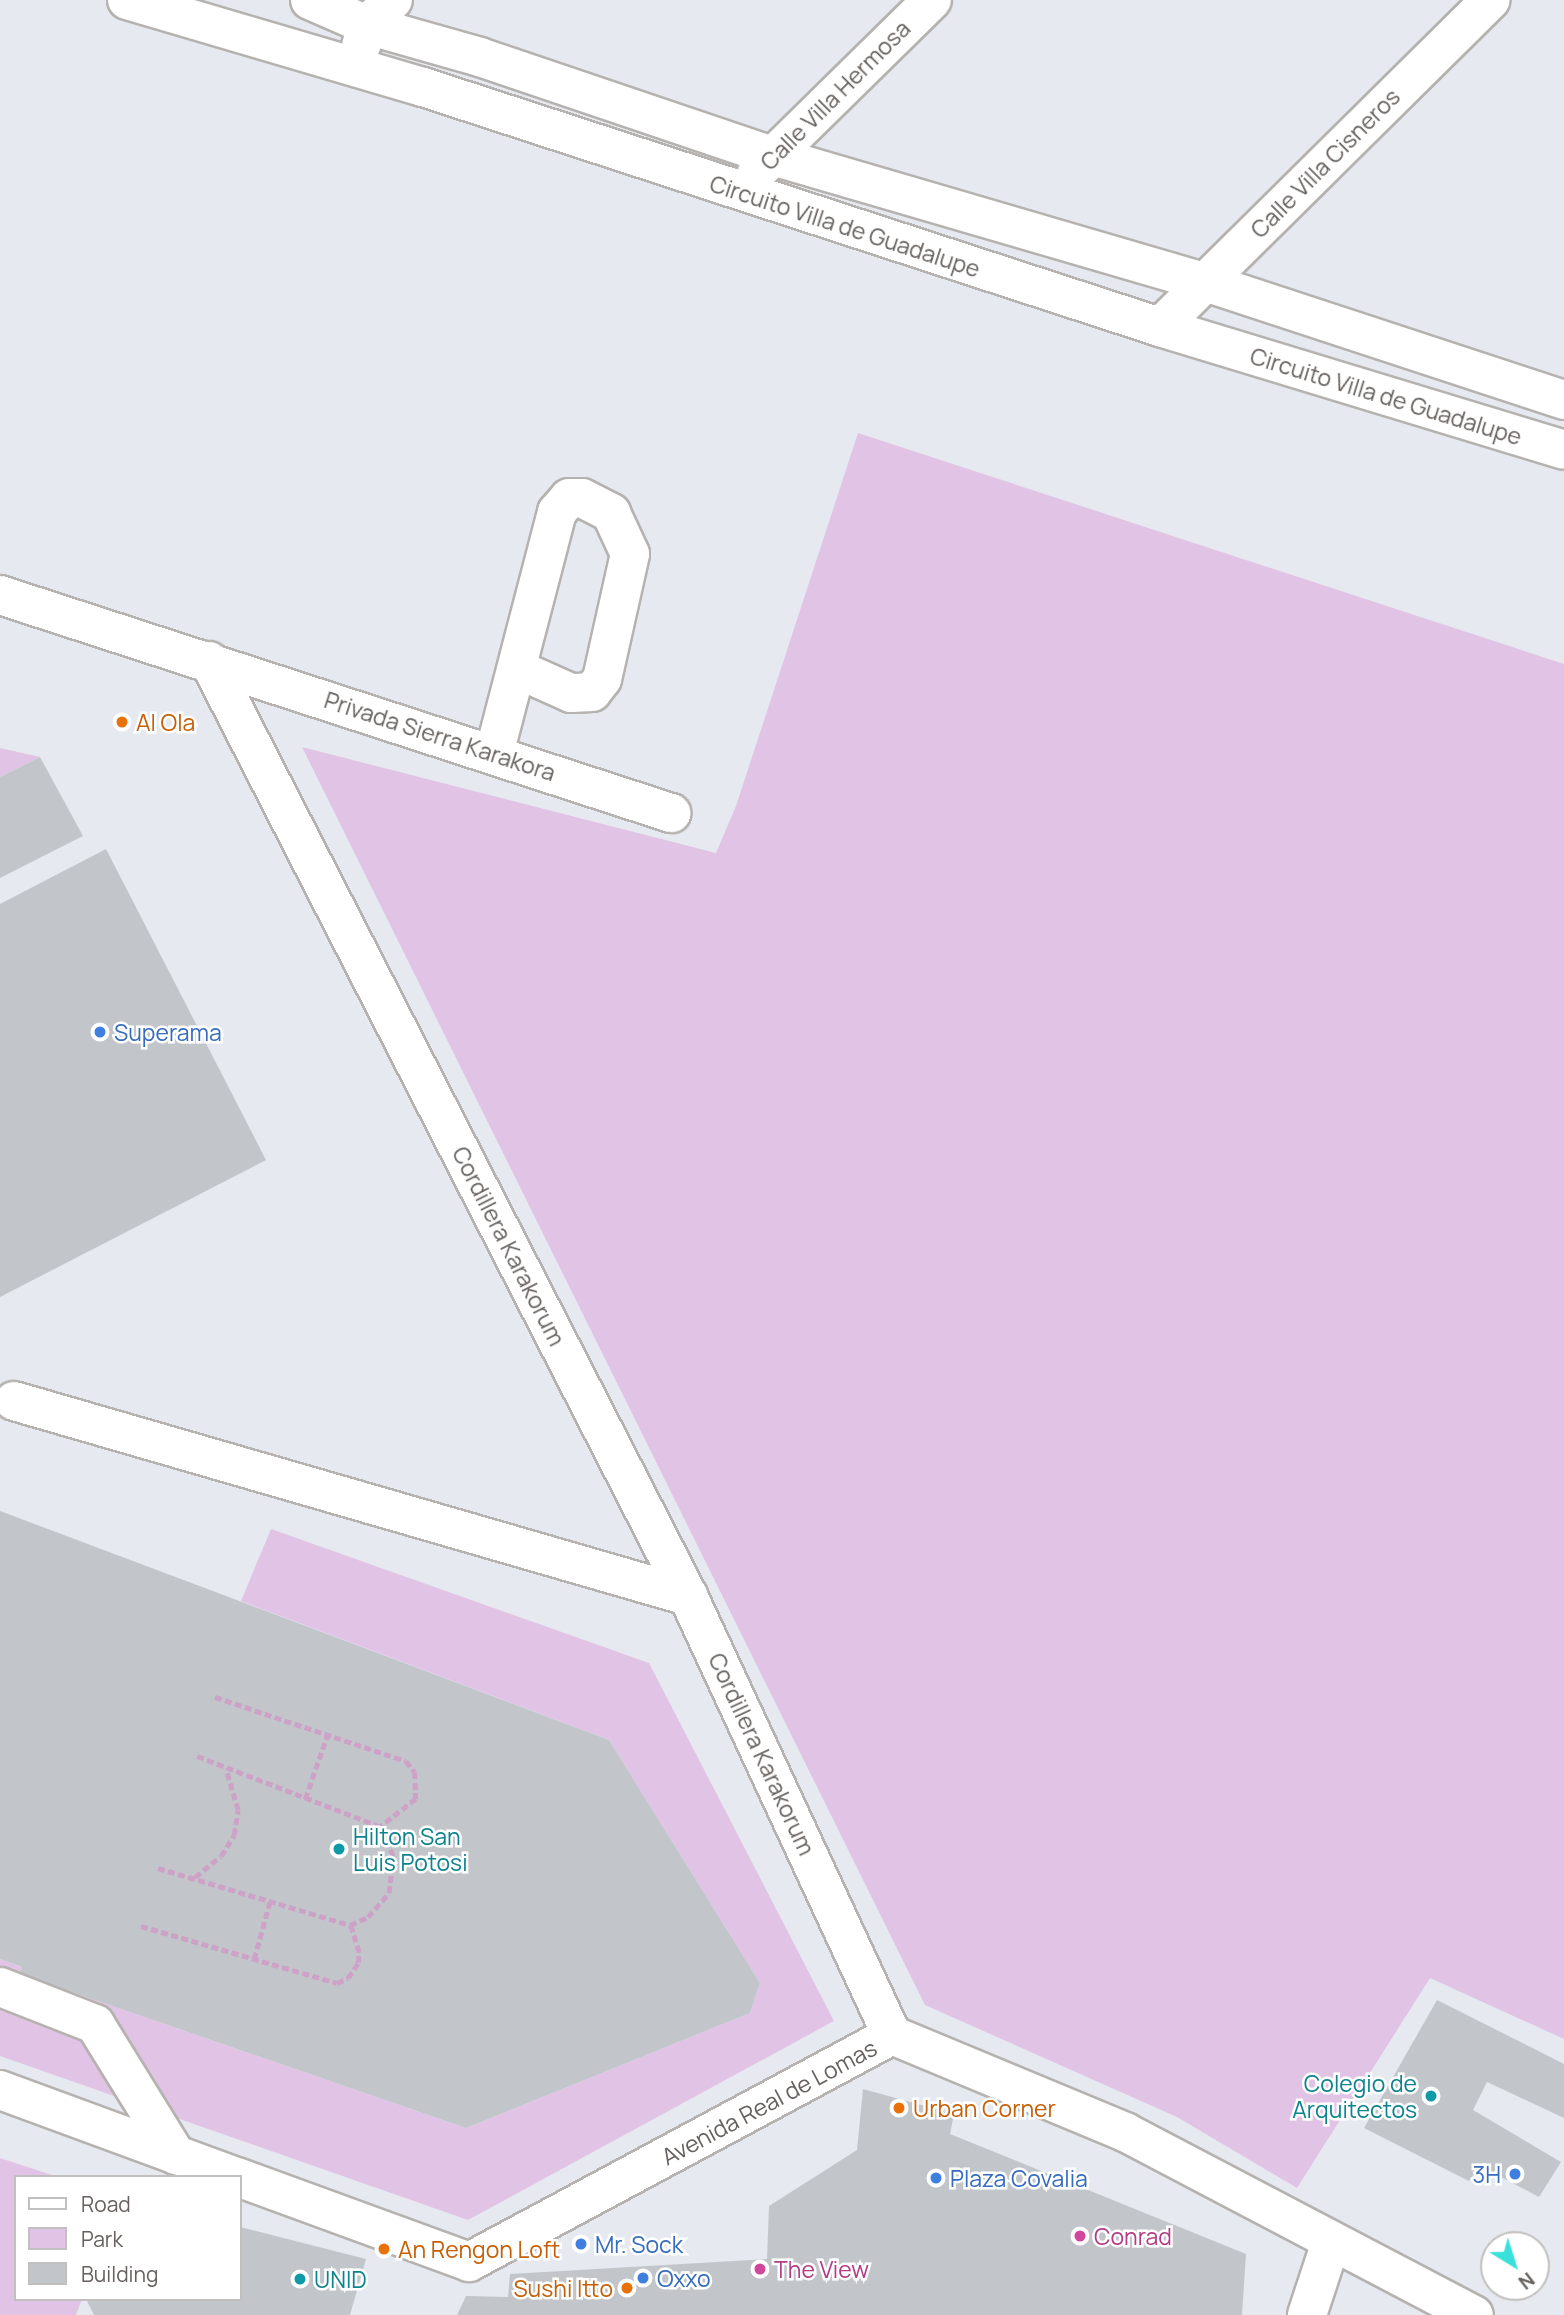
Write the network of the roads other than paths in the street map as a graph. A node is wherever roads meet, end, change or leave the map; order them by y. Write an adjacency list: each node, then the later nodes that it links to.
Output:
1 (127, 0): 6 (street, Circuito Villa de Guadalupe)
2 (310, 0): 5 (street, Circuito Villa de Guadalupe)
3 (932, 0): 7 (street, Calle Villa Hermosa)
4 (1490, 0): 9 (street, Calle Villa Cisneros)
5 (380, 13): 6 (street); 7 (street, Circuito Villa de Guadalupe)
6 (355, 69): 8 (street, Circuito Villa de Guadalupe)
7 (772, 156): 8 (street, Calle Villa Hermosa); 9 (street, Circuito Villa de Guadalupe)
8 (739, 192): 10 (street, Circuito Villa de Guadalupe)
9 (1205, 282): 10 (street, Calle Villa Cisneros); 11 (street, Circuito Villa de Guadalupe)
10 (1160, 327): 12 (street, Circuito Villa de Guadalupe)
11 (1564, 400)
12 (1564, 450)
13 (0, 595): 14 (street)
14 (209, 661): 16 (street, Privada Sierra Karakora); 19 (street, Cordillera Karakorum)
15 (517, 669): 15 (street); 16 (street)
16 (494, 754): 17 (street, Privada Sierra Karakora)
17 (671, 813)
18 (14, 1401): 19 (street)
19 (688, 1596): 21 (street, Cordillera Karakorum)
20 (0, 1987): 23 (street)
21 (892, 2035): 25 (street, Avenida Real de Lomas); 26 (street, Avenida Real de Lomas)
22 (0, 2090): 23 (street, Avenida Real de Lomas)
23 (176, 2155): 24 (street, Avenida Real de Lomas)
24 (230, 2175)
25 (242, 2179)
26 (1331, 2242): 27 (street); 28 (street, Avenida Real de Lomas)
27 (1307, 2315)
28 (1474, 2315)

